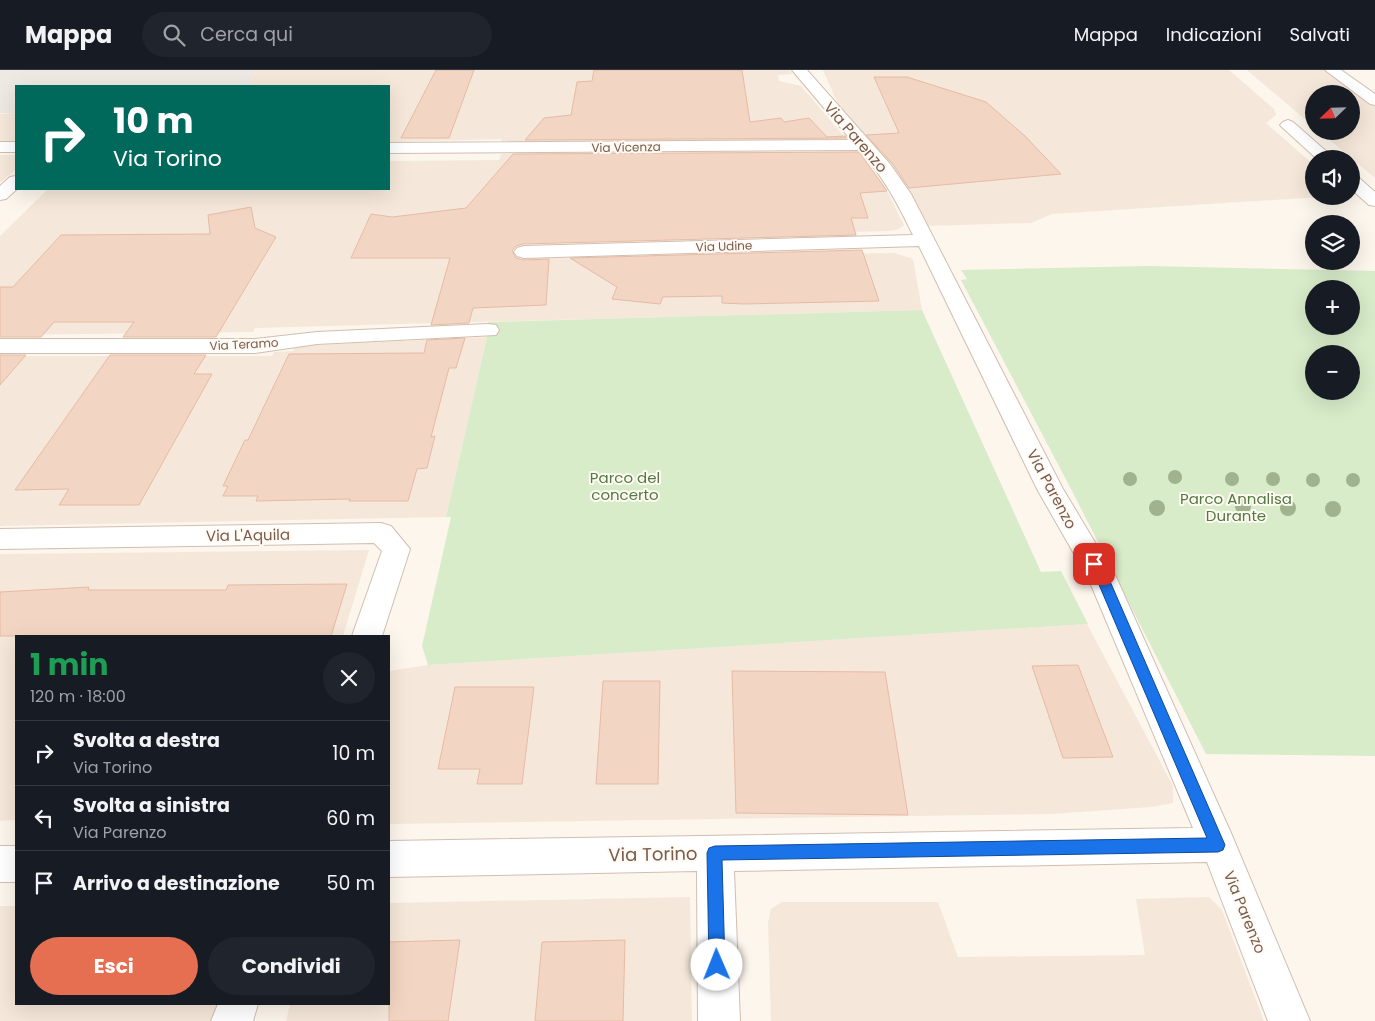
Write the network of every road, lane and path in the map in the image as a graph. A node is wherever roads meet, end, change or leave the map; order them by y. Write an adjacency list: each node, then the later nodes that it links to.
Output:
1 (799, 70): 7 (street, Via Parenzo)
2 (1332, 70): 4 (street)
3 (1375, 81): 4 (street)
4 (1348, 82): 5 (street)
5 (1375, 101)
6 (1288, 125): 11 (street)
7 (864, 145): 10 (street, Via Vicenza); 16 (street, Via Parenzo)
8 (0, 147): 9 (street)
9 (15, 147)
10 (390, 148)
11 (1317, 150)
12 (15, 182): 14 (street)
13 (1360, 188): 15 (street)
14 (0, 195)
15 (1375, 201)
16 (924, 240): 17 (street, Via Udine); 22 (street, Via Parenzo)
17 (524, 252)
18 (488, 330): 19 (street, Via Teramo)
19 (0, 346)
20 (0, 539): 21 (street, Via L'Aquila)
21 (367, 635)
22 (1218, 845): 23 (street, Via Torino); 30 (street, Via Parenzo)
23 (715, 853): 24 (street, Via Torino); 29 (street)
24 (390, 859)
25 (0, 864): 26 (street)
26 (15, 864)
27 (238, 1005): 28 (street)
28 (232, 1021)
29 (718, 1021)
30 (1289, 1021)

